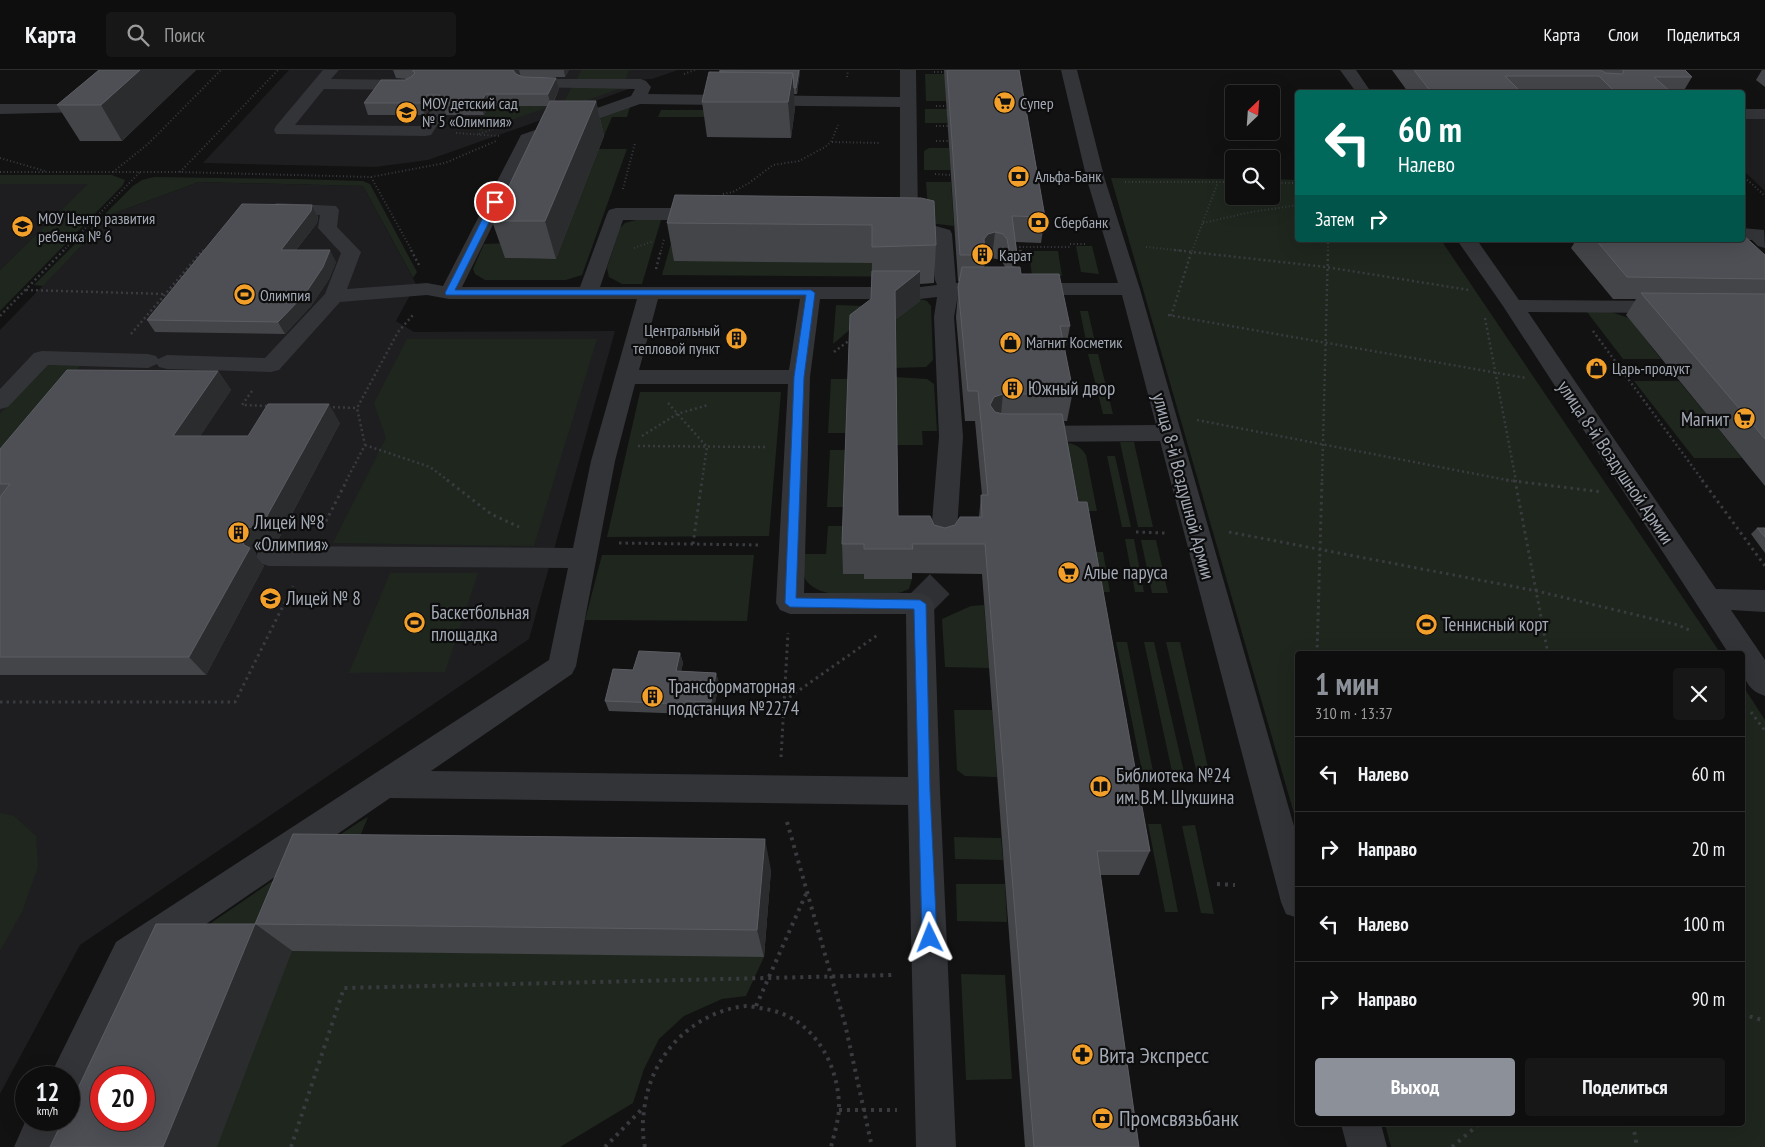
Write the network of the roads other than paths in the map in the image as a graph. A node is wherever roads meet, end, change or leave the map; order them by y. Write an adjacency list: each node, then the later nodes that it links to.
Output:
1 (126, 70): 12 (street)
2 (331, 70): 7 (street)
3 (908, 70): 11 (street)
4 (1070, 70): 29 (street, улица 8-й Воздушной Армии)
5 (1348, 70): 9 (street)
6 (526, 82): 10 (street)
7 (319, 84): 8 (street); 13 (street)
8 (409, 85)
9 (1363, 90)
10 (638, 99): 11 (street); 24 (street)
11 (908, 102): 19 (street)
12 (0, 109)
13 (438, 112)
14 (1745, 114): 15 (street)
15 (1765, 114)
16 (269, 208): 28 (street)
17 (721, 214): 25 (street)
18 (889, 215): 19 (street)
19 (909, 215): 23 (street)
20 (1745, 234): 22 (street)
21 (1468, 242): 30 (street, улица 8-й Воздушной Армии)
22 (1765, 242)
23 (949, 289): 27 (street); 29 (street); 37 (street)
24 (449, 293): 25 (street); 28 (street)
25 (588, 293): 26 (street)
26 (649, 293): 27 (street); 32 (street)
27 (811, 293): 33 (street)
28 (334, 296): 34 (street)
29 (1132, 297): 35 (street, улица 8-й Воздушной Армии)
30 (1514, 306): 31 (street); 40 (street, улица 8-й Воздушной Армии)
31 (1689, 308)
32 (636, 377): 33 (street); 38 (street)
33 (799, 377): 46 (street)
34 (0, 402)
35 (1179, 426): 36 (street); 47 (street, улица 8-й Воздушной Армии)
36 (1009, 434)
37 (943, 546)
38 (585, 550): 39 (street); 45 (street)
39 (269, 556)
40 (1709, 599): 41 (street); 42 (street, улица 8-й Воздушной Армии)
41 (1765, 601)
42 (1743, 651)
43 (1745, 654): 44 (street, улица 8-й Воздушной Армии)
44 (1765, 684)
45 (385, 784): 46 (street); 48 (street)
46 (924, 791): 52 (street)
47 (1295, 891)
48 (74, 1066)
49 (1362, 1126): 53 (street)
50 (42, 1131): 51 (street)
51 (34, 1147)
52 (936, 1147)
53 (1367, 1147)

